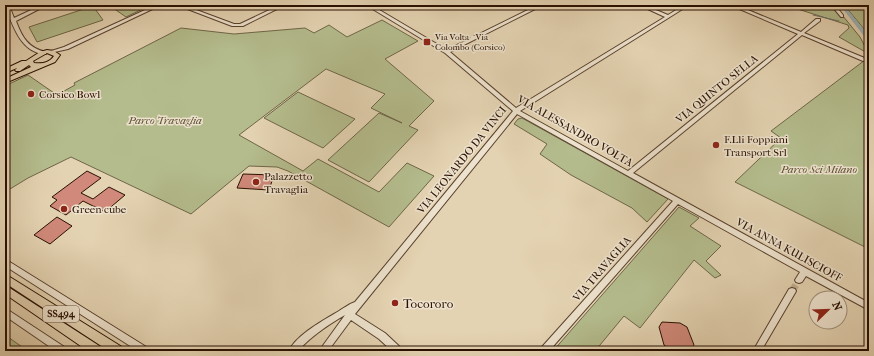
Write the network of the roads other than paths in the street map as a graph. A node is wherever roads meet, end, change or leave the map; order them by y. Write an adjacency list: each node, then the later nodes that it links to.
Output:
1 (7, 5): 16 (street)
2 (45, 5): 16 (street)
3 (157, 5): 19 (street)
4 (179, 5): 5 (street)
5 (284, 5)
6 (368, 5): 21 (street, VIA ALESSANDRO VOLTA)
7 (541, 5): 21 (street)
8 (641, 5): 15 (street)
9 (687, 5): 15 (street, VIA LEONARDO DA VINCI)
10 (732, 5): 18 (street)
11 (833, 5): 14 (street)
12 (858, 5): 13 (street)
13 (869, 6)
14 (842, 16)
15 (668, 17): 28 (street, VIA LEONARDO DA VINCI)
16 (13, 18): 23 (street)
17 (818, 20): 18 (street, VIA QUINTO SELLA)
18 (801, 33): 24 (street); 29 (street, VIA QUINTO SELLA)
19 (66, 48): 20 (street); 22 (street)
20 (47, 52): 22 (main road); 23 (main road)
21 (447, 52): 28 (street, VIA ALESSANDRO VOLTA)
22 (57, 56): 23 (main road)
23 (34, 60): 25 (main road); 26 (main road); 27 (main road)
24 (865, 60)
25 (5, 71)
26 (5, 76)
27 (5, 81)
28 (516, 111): 29 (street, VIA ALESSANDRO VOLTA); 38 (street, VIA LEONARDO DA VINCI)
29 (628, 174): 30 (street, VIA ALESSANDRO VOLTA)
30 (677, 201): 31 (street, VIA ALESSANDRO VOLTA); 49 (street, VIA TRAVAGLIA)
31 (698, 213): 33 (street, VIA ANNA KULISCIOFF)
32 (5, 262): 45 (street)
33 (805, 271): 35 (street); 39 (street, VIA ANNA KULISCIOFF)
34 (5, 278): 44 (main road, SS494)
35 (799, 280)
36 (5, 289): 43 (main road, SS494)
37 (792, 291): 50 (street)
38 (358, 304): 41 (street, VIA LEONARDO DA VINCI); 46 (street, VIA LEONARDO DA VINCI)
39 (869, 307)
40 (5, 312): 42 (street)
41 (350, 315): 47 (street, VIA LEONARDO DA VINCI); 48 (street)
42 (63, 351)
43 (97, 351)
44 (118, 351)
45 (145, 351)
46 (293, 351)
47 (323, 351)
48 (398, 351)
49 (544, 351)
50 (757, 351)

